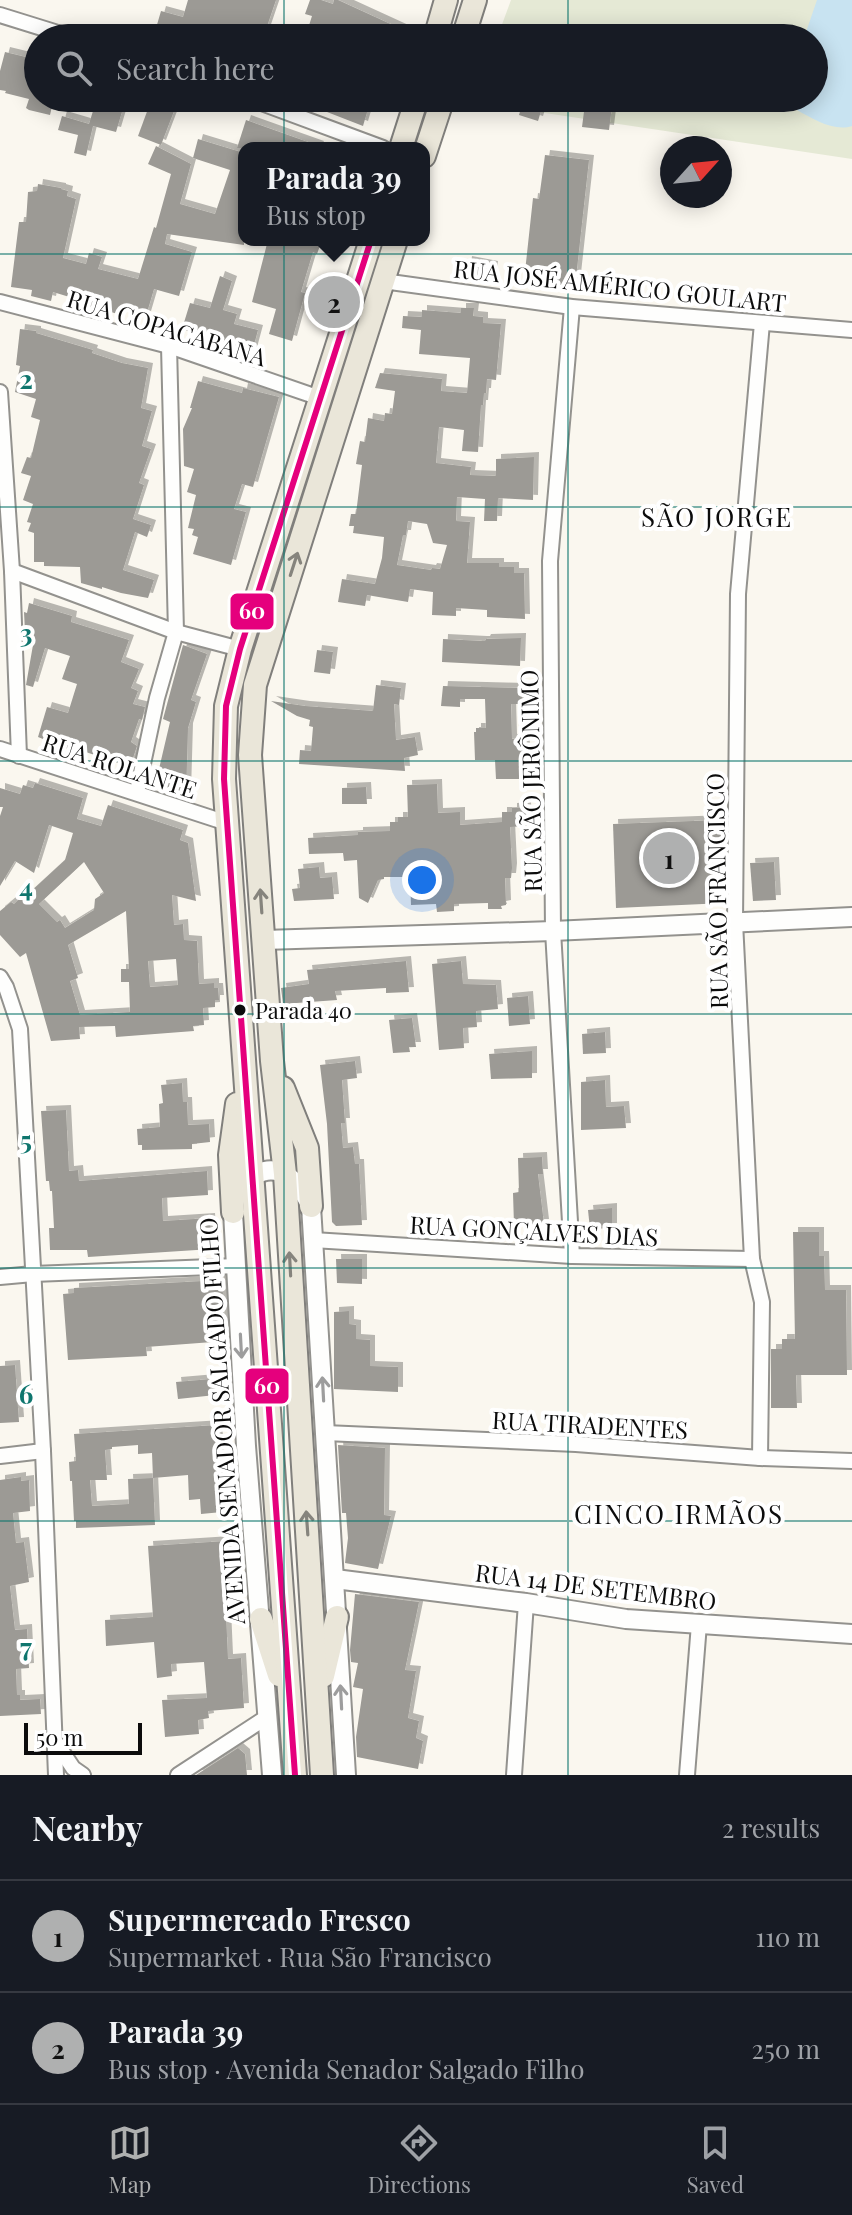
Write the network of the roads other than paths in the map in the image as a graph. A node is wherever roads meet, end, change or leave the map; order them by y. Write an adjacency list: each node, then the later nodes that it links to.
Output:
1 (446, 0): 5 (main road)
2 (475, 0): 6 (main road)
3 (0, 15): 4 (street)
4 (29, 24)
5 (439, 24)
6 (467, 24)
7 (286, 112): 10 (street)
8 (413, 112): 11 (main road)
9 (438, 112): 12 (main road)
10 (367, 142)
11 (403, 142)
12 (429, 142)
13 (369, 246): 22 (main road, AVENIDA SENADOR SALGADO FILHO)
14 (394, 246): 15 (main road)
15 (383, 281): 17 (street, RUA JOSÉ AMÉRICO GOULART); 33 (main road, one-way to 15)
16 (0, 302): 20 (street, RUA COPACABANA)
17 (572, 307): 18 (street, RUA JOSÉ AMÉRICO GOULART); 32 (street, RUA SÃO JERÔNIMO)
18 (762, 323): 19 (street, RUA JOSÉ AMÉRICO GOULART); 31 (street, RUA SÃO FRANCISCO)
19 (852, 330)
20 (169, 346): 22 (street, RUA COPACABANA); 24 (street)
21 (0, 392): 23 (street)
22 (320, 398): 25 (main road, AVENIDA SENADOR SALGADO FILHO)
23 (12, 571): 24 (street); 27 (street)
24 (176, 632): 25 (street); 28 (street)
25 (240, 649): 29 (main road, AVENIDA SENADOR SALGADO FILHO)
26 (0, 749): 27 (street, RUA ROLANTE)
27 (19, 756): 28 (street, RUA ROLANTE)
28 (137, 792): 29 (street, RUA ROLANTE)
29 (227, 823): 36 (main road, AVENIDA SENADOR SALGADO FILHO)
30 (852, 917): 31 (street)
31 (735, 922): 32 (street); 43 (street, RUA SÃO FRANCISCO)
32 (553, 931): 33 (street); 42 (street, RUA SÃO JERÔNIMO)
33 (264, 940): 35 (main road)
34 (0, 977): 45 (street)
35 (272, 1061): 37 (main road); 39 (main road)
36 (243, 1064): 38 (main road, AVENIDA SENADOR SALGADO FILHO); 40 (main road, AVENIDA SENADOR SALGADO FILHO)
37 (285, 1174): 38 (street); 39 (street); 54 (main road, one-way to 37)
38 (253, 1176): 40 (street); 56 (main road, AVENIDA SENADOR SALGADO FILHO)
39 (311, 1206): 41 (street)
40 (233, 1212): 44 (street, AVENIDA SENADOR SALGADO FILHO)
41 (313, 1240): 42 (street, RUA GONÇALVES DIAS); 47 (street, one-way to 41)
42 (572, 1256): 43 (street, RUA GONÇALVES DIAS)
43 (752, 1259): 50 (street, RUA SÃO FRANCISCO)
44 (237, 1266): 45 (street); 52 (street, AVENIDA SENADOR SALGADO FILHO, one-way to 52)
45 (33, 1274): 46 (street); 48 (street)
46 (0, 1277)
47 (325, 1433): 50 (street, RUA TIRADENTES); 53 (street)
48 (43, 1451): 49 (street); 64 (street)
49 (0, 1456)
50 (760, 1458): 51 (street, RUA TIRADENTES)
51 (852, 1461)
52 (257, 1572): 56 (street); 58 (street, AVENIDA SENADOR SALGADO FILHO)
53 (335, 1579): 54 (street); 55 (street, RUA 14 DE SETEMBRO); 57 (street)
54 (312, 1601): 56 (street); 61 (main road)
55 (526, 1603): 59 (street, RUA 14 DE SETEMBRO); 72 (street)
56 (282, 1605): 62 (main road, AVENIDA SENADOR SALGADO FILHO)
57 (337, 1617): 61 (main road); 71 (street, one-way to 57)
58 (261, 1619): 62 (main road); 63 (street, AVENIDA SENADOR SALGADO FILHO)
59 (699, 1624): 60 (street, RUA 14 DE SETEMBRO); 73 (street)
60 (852, 1634)
61 (318, 1701): 70 (main road)
62 (290, 1709): 69 (main road, AVENIDA SENADOR SALGADO FILHO)
63 (267, 1717): 67 (street); 68 (street, AVENIDA SENADOR SALGADO FILHO)
64 (55, 1741): 65 (street); 66 (street)
65 (56, 1775)
66 (83, 1775)
67 (178, 1775)
68 (272, 1775)
69 (295, 1775)
70 (322, 1775)
71 (346, 1775)
72 (514, 1775)
73 (687, 1775)

